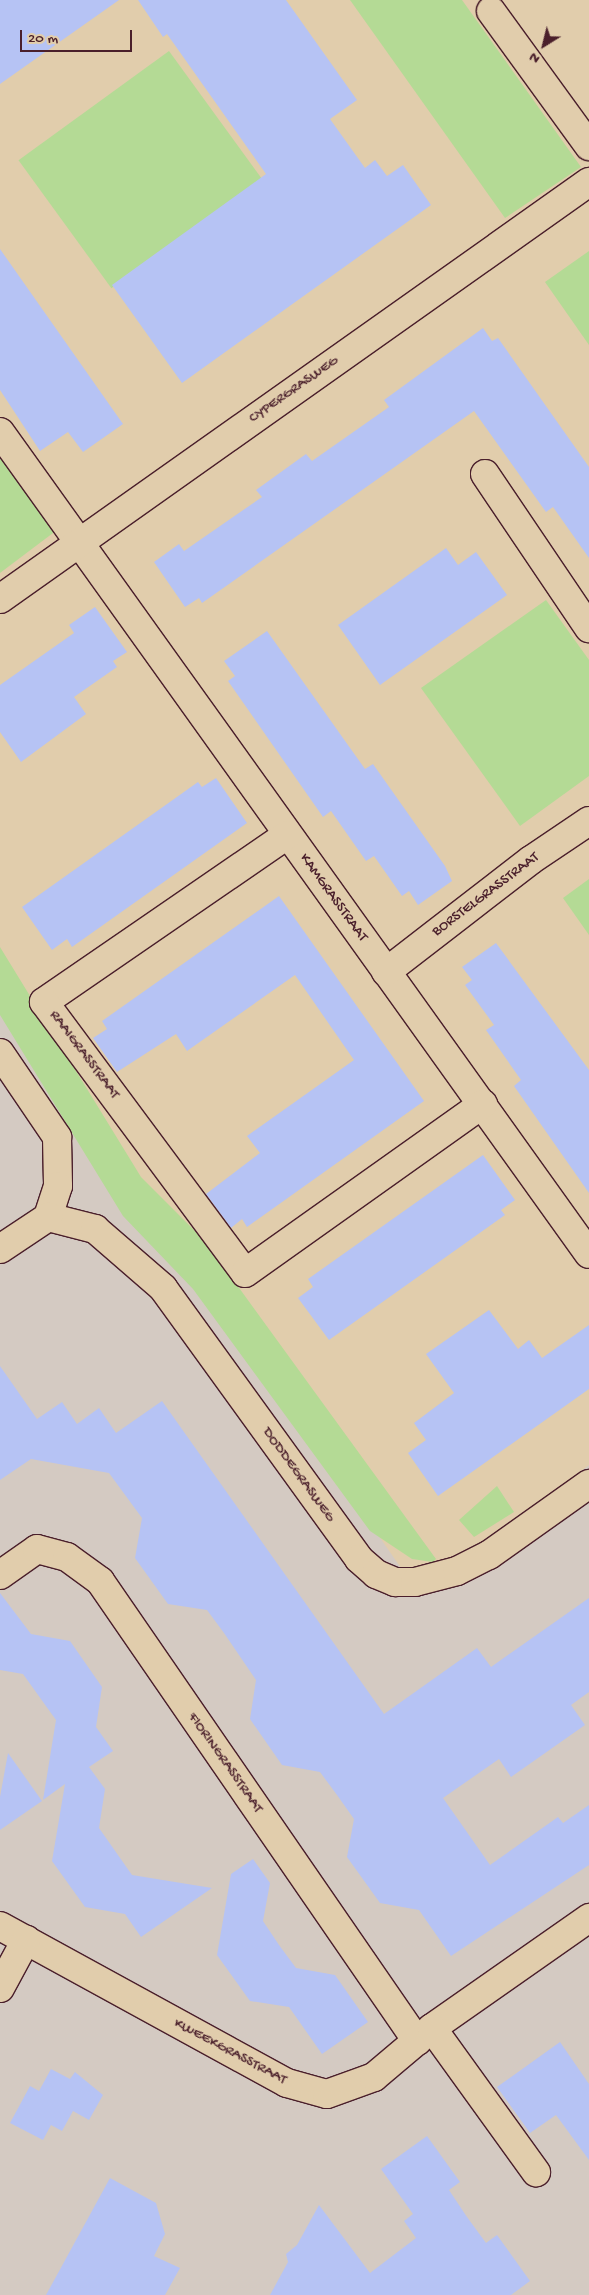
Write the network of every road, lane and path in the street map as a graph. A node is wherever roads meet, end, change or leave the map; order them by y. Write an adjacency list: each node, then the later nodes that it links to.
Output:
1 (491, 11): 2 (street)
2 (589, 146)
3 (589, 182): 6 (street, CYPERGRASWEG)
4 (0, 432): 6 (street, KAMGRASSTRAAT)
5 (485, 474): 8 (street)
6 (78, 542): 7 (street, CYPERGRASWEG); 10 (street, KAMGRASSTRAAT)
7 (0, 599)
8 (589, 628)
9 (589, 821): 11 (street, BORSTELGRASSTRAAT)
10 (287, 835): 11 (street, KAMGRASSTRAAT); 13 (street, RAAIGRASSTRAAT)
11 (386, 972): 13 (street, KAMGRASSTRAAT)
12 (0, 1053): 14 (street)
13 (483, 1104): 16 (street, KAMGRASSTRAAT)
14 (48, 1217): 15 (street); 17 (street, DODDEGRASWEG)
15 (0, 1249)
16 (589, 1254)
17 (589, 1484)
18 (0, 1575): 23 (street, FIORINGRASSTRAAT)
19 (589, 1918): 23 (street, KWEEKGRASSTRAAT)
20 (0, 1926): 21 (street, KWEEKGRASSTRAAT)
21 (26, 1940): 22 (street); 23 (street, KWEEKGRASSTRAAT)
22 (0, 1988)
23 (425, 2035): 24 (street)
24 (536, 2172)

